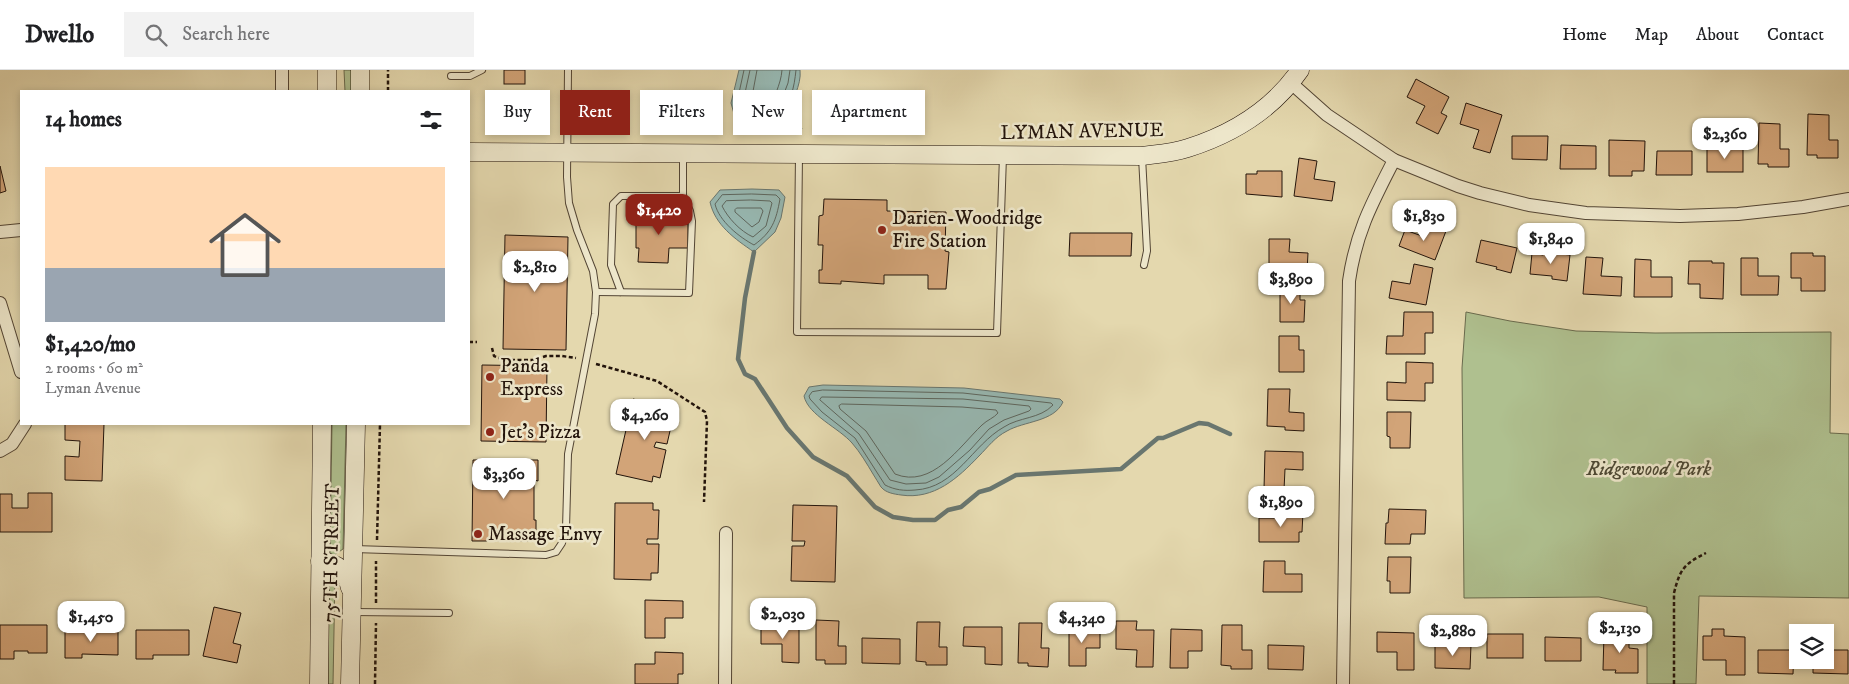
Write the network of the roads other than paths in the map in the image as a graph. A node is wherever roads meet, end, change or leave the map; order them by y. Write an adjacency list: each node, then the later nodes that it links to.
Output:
1 (282, 70): 8 (street)
2 (327, 70): 9 (street)
3 (360, 70): 10 (street)
4 (482, 70): 6 (lane)
5 (568, 70): 12 (lane)
6 (451, 76)
7 (1295, 76): 16 (street, LYMAN AVENUE); 17 (street, LYMAN AVENUE)
8 (282, 90)
9 (327, 90)
10 (360, 90)
11 (470, 152): 12 (street, LYMAN AVENUE)
12 (568, 152): 13 (street, LYMAN AVENUE); 23 (lane)
13 (682, 152): 14 (street, LYMAN AVENUE); 18 (lane)
14 (799, 153): 15 (street, LYMAN AVENUE); 15 (lane)
15 (1003, 155): 16 (street, LYMAN AVENUE)
16 (1142, 156): 22 (lane)
17 (1394, 160): 19 (street, LYMAN AVENUE); 39 (street)
18 (683, 196): 24 (lane); 24 (lane)
19 (1849, 199)
20 (20, 230): 21 (street)
21 (0, 232)
22 (1144, 265)
23 (596, 292): 24 (lane); 32 (lane)
24 (621, 292)
25 (0, 303): 26 (street)
26 (20, 369)
27 (23, 425): 30 (street)
28 (322, 425): 33 (street, 75TH STREET)
29 (356, 425): 32 (street, 75TH STREET)
30 (0, 451)
31 (726, 533): 38 (street)
32 (352, 549): 34 (street, 75TH STREET)
33 (320, 561): 34 (street); 36 (street, 75TH STREET)
34 (352, 604): 35 (lane); 37 (street, 75TH STREET)
35 (449, 614)
36 (319, 684)
37 (350, 684)
38 (725, 684)
39 (1343, 684)

